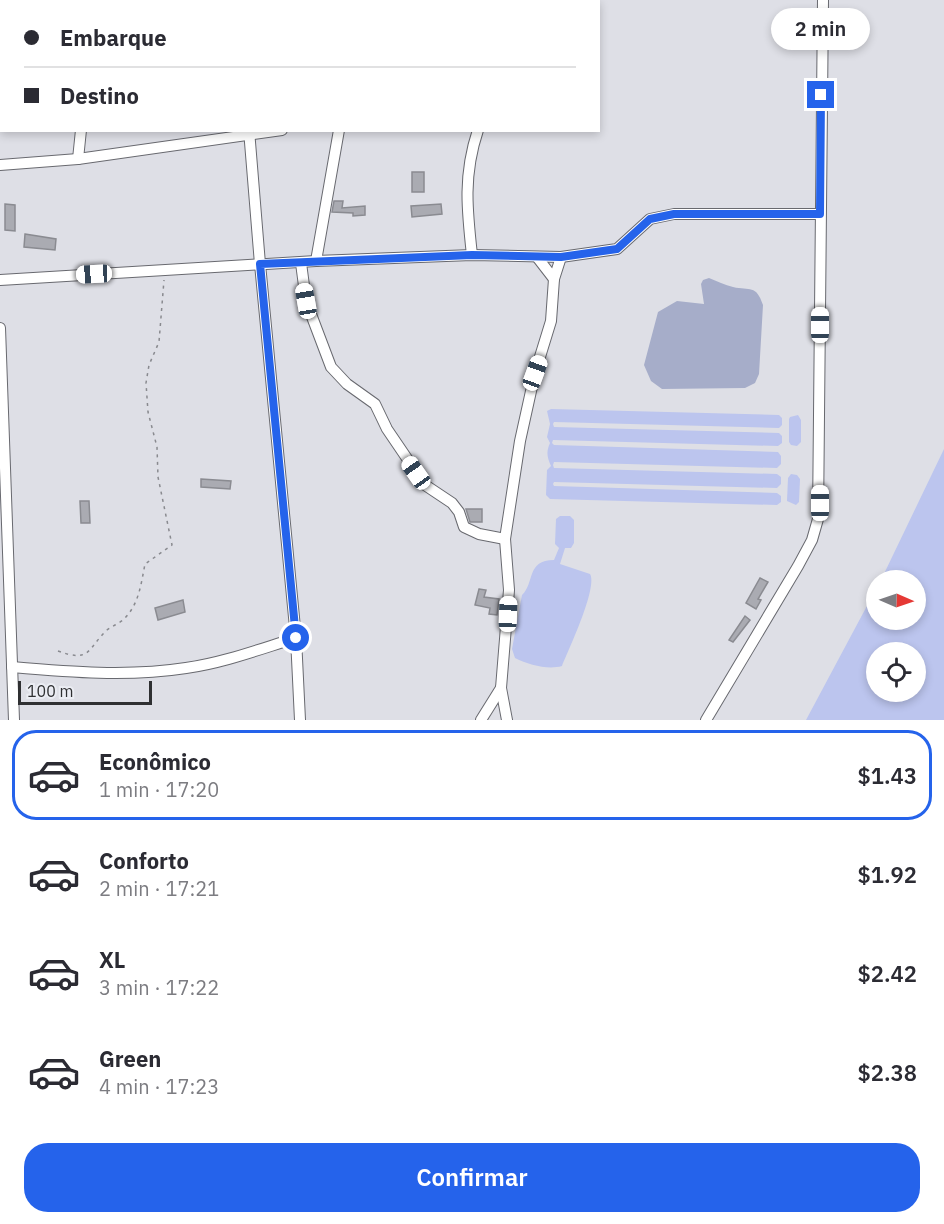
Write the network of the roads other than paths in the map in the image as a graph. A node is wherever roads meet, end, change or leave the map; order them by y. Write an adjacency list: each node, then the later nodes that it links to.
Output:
1 (823, 0): 8 (street)
2 (81, 132): 6 (street)
3 (249, 132): 6 (street); 14 (street)
4 (339, 132): 12 (street)
5 (477, 132): 9 (street)
6 (78, 159): 7 (street)
7 (0, 165)
8 (820, 214): 11 (street); 26 (street)
9 (472, 255): 10 (street); 12 (street)
10 (537, 257): 11 (street); 15 (street)
11 (561, 257): 15 (street)
12 (316, 261): 13 (street)
13 (301, 263): 14 (street); 18 (street)
14 (260, 264): 16 (street); 19 (street)
15 (554, 279): 18 (street)
16 (0, 280)
17 (0, 328): 20 (street)
18 (505, 539): 21 (street)
19 (296, 638): 20 (street); 23 (street)
20 (12, 667): 22 (street)
21 (501, 688): 24 (street); 25 (street)
22 (14, 720)
23 (300, 720)
24 (481, 720)
25 (507, 720)
26 (706, 720)

